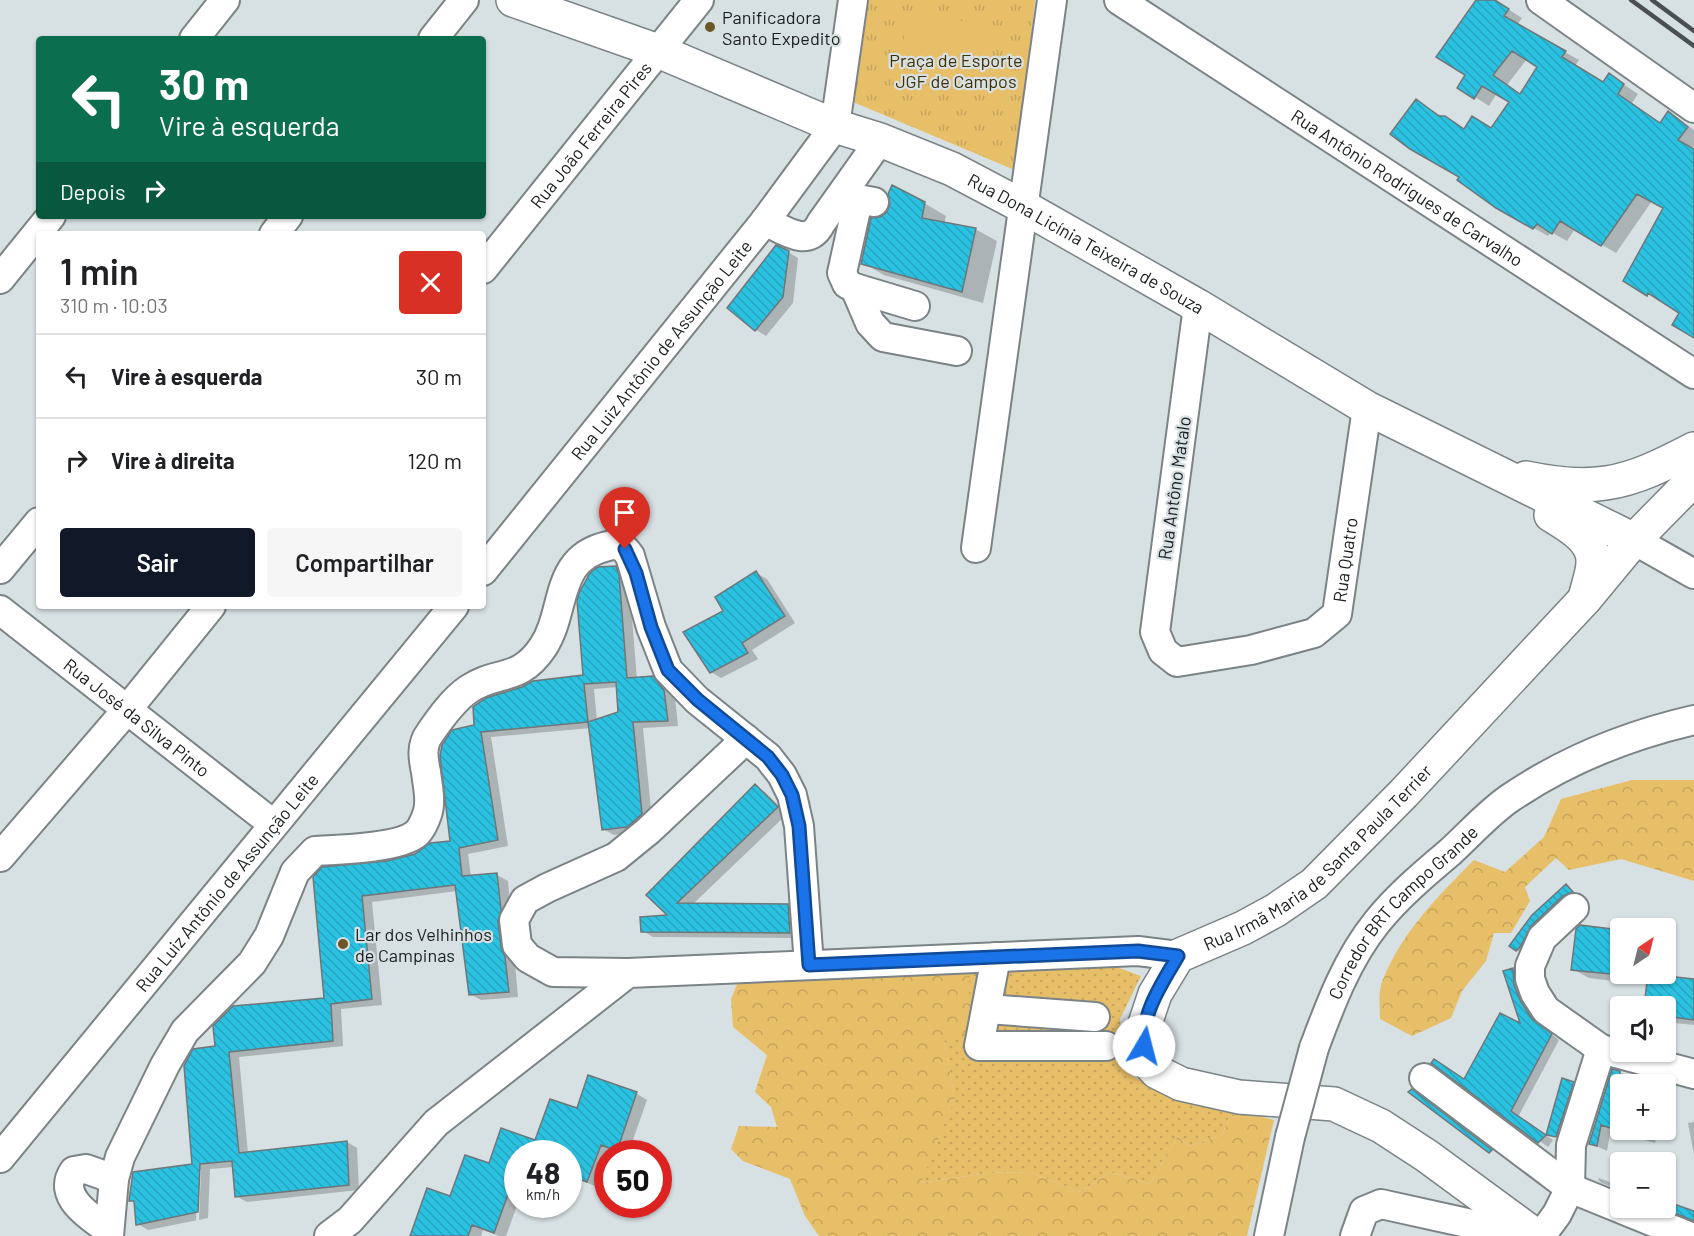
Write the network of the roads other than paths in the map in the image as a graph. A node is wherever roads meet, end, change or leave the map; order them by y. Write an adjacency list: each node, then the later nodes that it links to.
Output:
1 (225, 0): 9 (street)
2 (465, 0): 10 (street)
3 (513, 0): 11 (main road, Rua Dona Licínia Teixeira de Souza)
4 (699, 0): 11 (street, Rua João Ferreira Pires)
5 (852, 0): 13 (street)
6 (1052, 0): 16 (street)
7 (1119, 0): 31 (street, Rua Antônio Rodrigues de Carvalho)
8 (1541, 0): 12 (street)
9 (196, 36)
10 (435, 36)
11 (658, 51): 13 (main road, Rua Dona Licínia Teixeira de Souza); 25 (street, Rua João Ferreira Pires)
12 (1694, 108)
13 (835, 126): 14 (main road, Rua Dona Licínia Teixeira de Souza); 19 (street, Rua Luiz Antônio de Assunção Leite)
14 (880, 141): 16 (main road, Rua Dona Licínia Teixeira de Souza); 22 (street)
15 (874, 202): 24 (street)
16 (1022, 206): 29 (main road, Rua Dona Licínia Teixeira de Souza); 38 (street)
17 (49, 219): 20 (street)
18 (286, 219): 21 (street)
19 (765, 221): 22 (street); 39 (street, Rua Luiz Antônio de Assunção Leite)
20 (39, 231)
21 (276, 231)
22 (818, 231): 24 (street)
23 (36, 235): 26 (street)
24 (848, 245): 27 (street)
25 (486, 264)
26 (0, 279)
27 (855, 288): 28 (street); 30 (street)
28 (915, 306)
29 (1198, 306): 32 (main road, Rua Dona Licínia Teixeira de Souza); 46 (street, Rua Antôno Matalo)
30 (957, 351)
31 (1694, 374)
32 (1367, 408): 34 (main road, Rua Dona Licínia Teixeira de Souza); 46 (street, Rua Quatro)
33 (1694, 449): 34 (main road)
34 (1489, 468): 37 (main road, Rua Dona Licínia Teixeira de Souza); 42 (main road)
35 (1694, 479): 37 (main road, Rua Irmã Maria de Santa Paula Terrier)
36 (36, 526): 40 (street)
37 (1634, 540): 41 (street); 42 (main road, Rua Irmã Maria de Santa Paula Terrier)
38 (976, 548)
39 (486, 567)
40 (0, 569)
41 (1694, 574)
42 (1585, 599): 53 (main road, Rua Irmã Maria de Santa Paula Terrier)
43 (209, 609): 47 (street)
44 (452, 609): 50 (street, Rua Luiz Antônio de Assunção Leite)
45 (0, 610): 47 (street, Rua José da Silva Pinto)
46 (1178, 662)
47 (126, 711): 50 (street, Rua José da Silva Pinto); 51 (street)
48 (1694, 720): 69 (street, Corredor BRT Campo Grande, bridge)
49 (746, 739): 55 (street); 56 (street); 64 (street)
50 (273, 825): 63 (street, Rua Luiz Antônio de Assunção Leite)
51 (0, 857)
52 (1574, 908): 60 (street)
53 (1178, 956): 54 (street); 71 (main road)
54 (996, 957): 55 (street); 57 (street)
55 (809, 965): 56 (street)
56 (628, 973): 68 (street)
57 (987, 1009): 58 (street); 59 (street)
58 (1095, 1017)
59 (1106, 1046)
60 (1601, 1048): 61 (street); 65 (street)
61 (1694, 1074)
62 (1424, 1078): 65 (street)
63 (0, 1158)
64 (114, 1179): 67 (street); 67 (street)
65 (1570, 1188): 72 (street); 73 (street)
66 (1359, 1224): 70 (street)
67 (109, 1233)
68 (329, 1236)
69 (1269, 1236)
70 (1526, 1236)
71 (1536, 1236)
72 (1541, 1236)
73 (1688, 1236)

